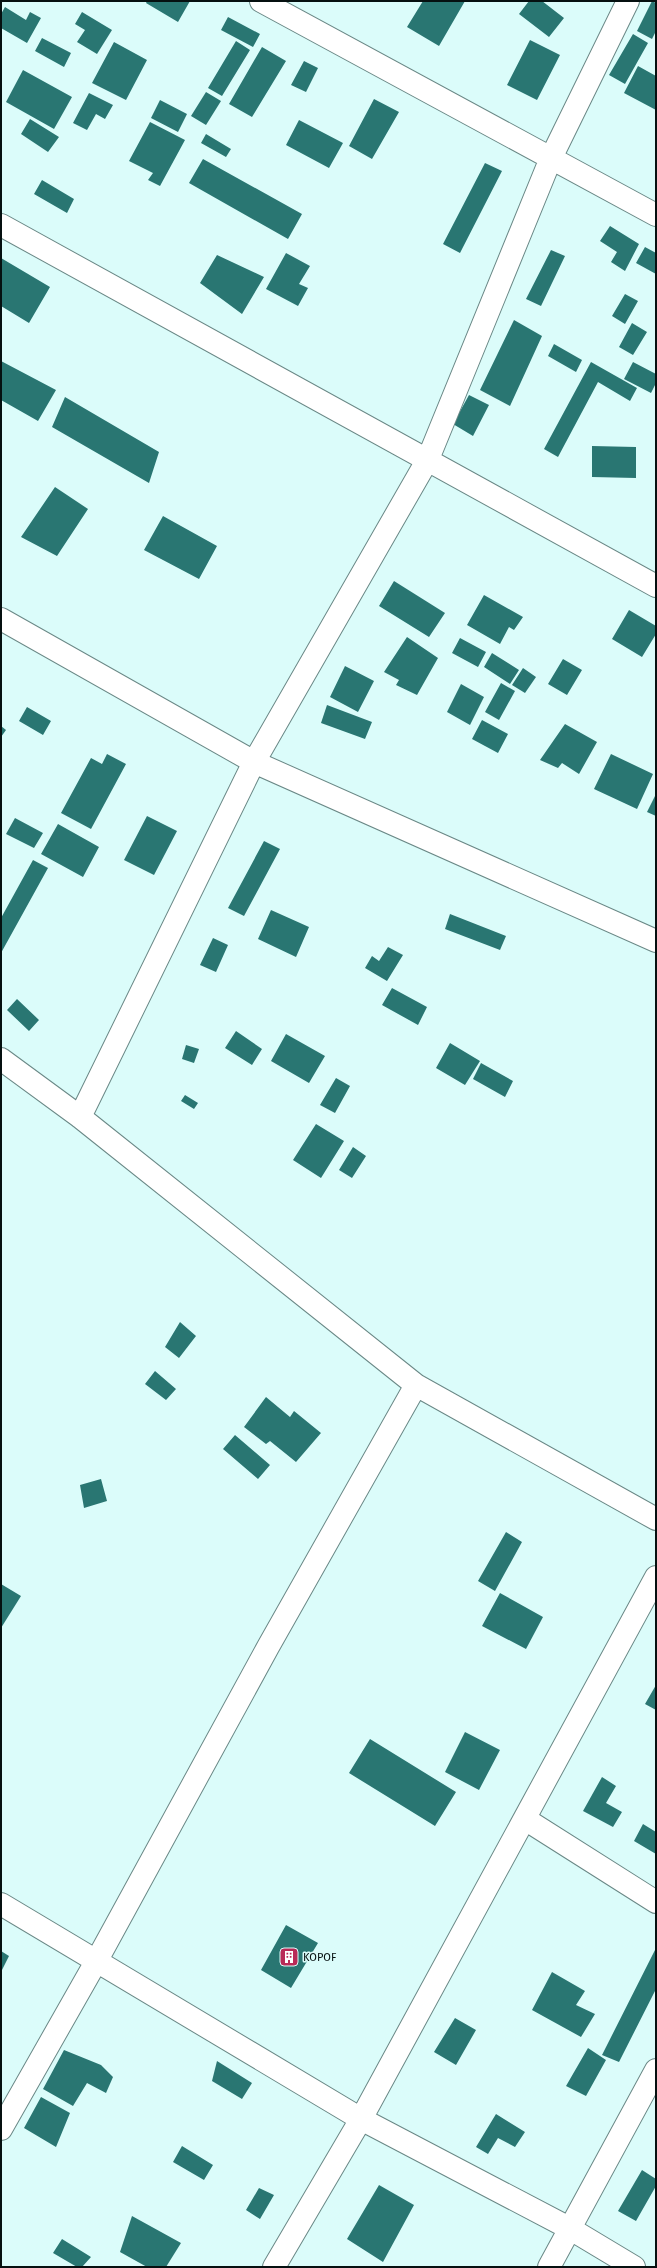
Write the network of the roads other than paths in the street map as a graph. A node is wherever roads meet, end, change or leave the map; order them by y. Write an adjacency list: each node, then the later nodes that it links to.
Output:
1 (261, 1): 3 (street)
2 (628, 1): 3 (street)
3 (551, 158): 4 (street); 6 (street)
4 (656, 215)
5 (1, 224): 6 (street)
6 (428, 459): 7 (street); 9 (street)
7 (656, 586)
8 (1, 620): 9 (street)
9 (254, 762): 10 (street); 12 (street)
10 (656, 941)
11 (1, 1059): 12 (street)
12 (80, 1117): 13 (street)
13 (416, 1385): 14 (street); 19 (street)
14 (656, 1519)
15 (656, 1577): 16 (street)
16 (525, 1819): 17 (street); 21 (street)
17 (656, 1902)
18 (1, 1904): 19 (street)
19 (97, 1960): 21 (street); 22 (street)
20 (656, 2070): 23 (street)
21 (361, 2119): 23 (street); 24 (street)
22 (1, 2129)
23 (569, 2228): 25 (street); 26 (street)
24 (274, 2267)
25 (549, 2267)
26 (634, 2267)

